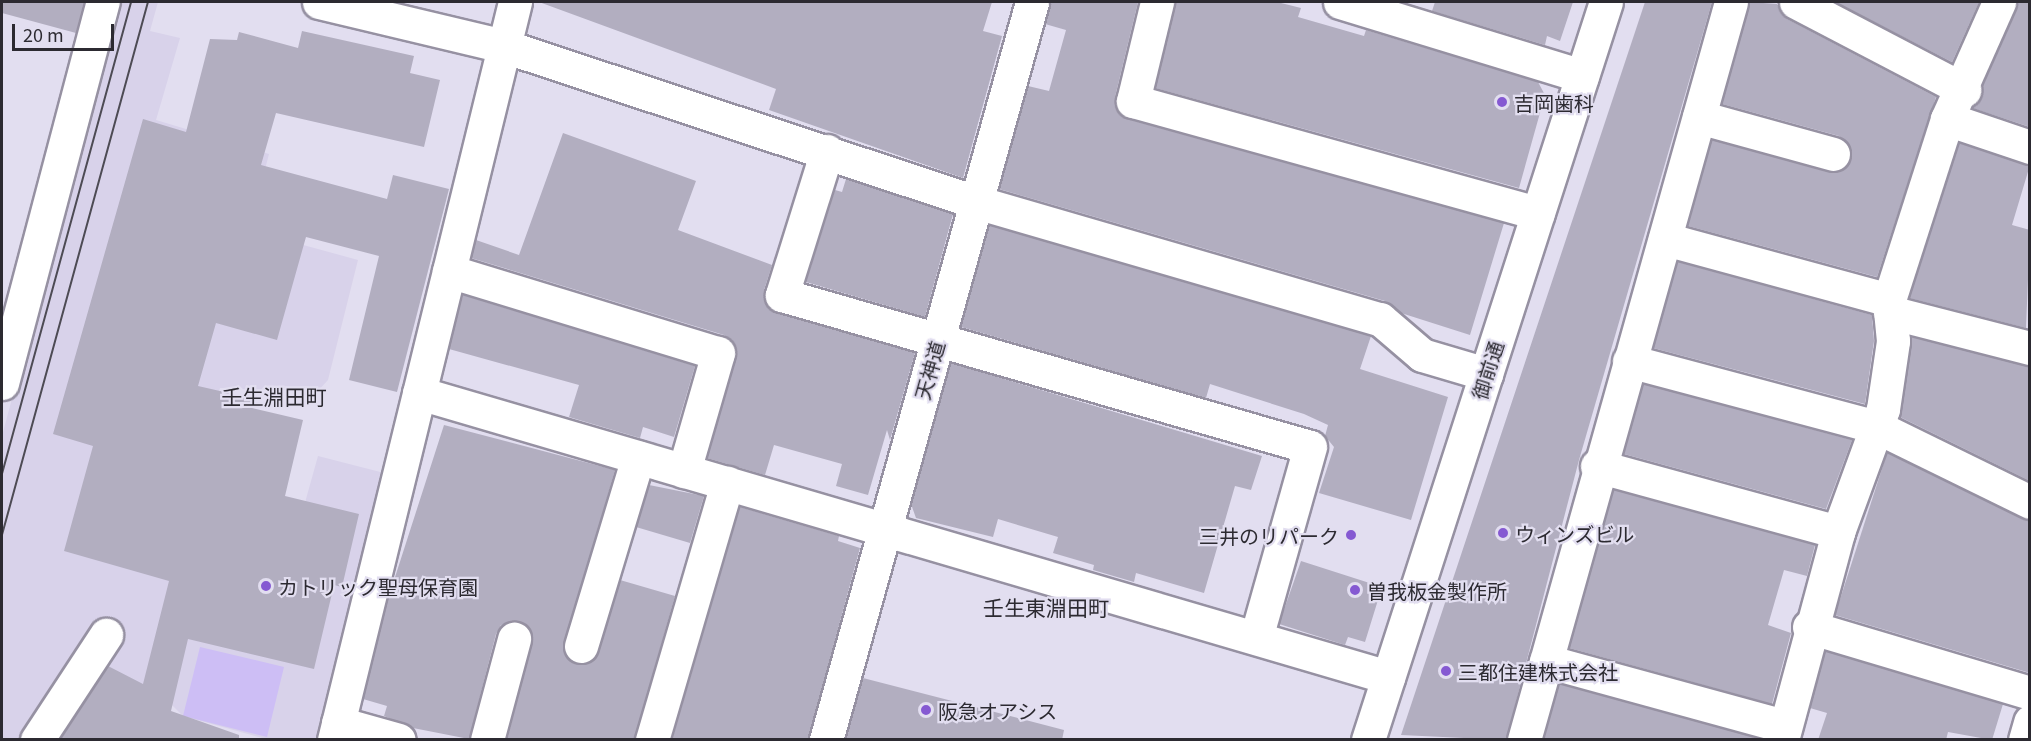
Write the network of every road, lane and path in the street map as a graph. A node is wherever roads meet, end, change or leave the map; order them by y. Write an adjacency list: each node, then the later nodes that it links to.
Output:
1 (103, 2): 28 (street)
2 (318, 2): 11 (street)
3 (515, 2): 11 (street)
4 (1032, 2): 19 (street, 天神道)
5 (1157, 2): 20 (street)
6 (1340, 2): 12 (street)
7 (1606, 2): 12 (street, 御前通)
8 (1731, 2): 14 (street)
9 (1999, 2): 13 (street)
10 (1804, 3): 13 (street)
11 (504, 46): 17 (street); 22 (street)
12 (1582, 76): 20 (street, 御前通)
13 (1964, 90): 15 (street)
14 (1699, 117): 18 (street); 21 (street)
15 (1947, 119): 16 (street); 23 (street)
16 (2030, 147)
17 (827, 151): 19 (street); 24 (street)
18 (1833, 154)
19 (976, 202): 24 (street, 天神道); 27 (street)
20 (1538, 213): 27 (street, 御前通)
21 (1665, 239): 23 (street); 26 (street)
22 (449, 271): 29 (street); 33 (street)
23 (1890, 306): 25 (street); 30 (street)
24 (938, 341): 36 (street, 天神道); 40 (street)
25 (2029, 344)
26 (1629, 361): 30 (street); 32 (street)
27 (1486, 374): 44 (street, 御前通)
28 (2, 383)
29 (419, 393): 31 (street); 47 (street)
30 (1877, 427): 35 (street); 37 (street)
31 (638, 457): 33 (street); 42 (street)
32 (1597, 466): 37 (street); 43 (street)
33 (684, 471): 34 (street)
34 (727, 483): 36 (street); 52 (street)
35 (2030, 502)
36 (883, 529): 40 (street); 53 (street, 天神道)
37 (1838, 532): 38 (street)
38 (1809, 627): 45 (street); 48 (street)
39 (106, 635): 49 (street)
40 (1256, 638): 44 (street)
41 (514, 639): 51 (street)
42 (581, 646)
43 (1546, 661): 48 (street); 55 (street)
44 (1388, 677): 54 (street, 御前通)
45 (2030, 693)
46 (2030, 722): 56 (street)
47 (336, 731): 50 (street)
48 (1783, 733)
49 (37, 740)
50 (399, 740)
51 (487, 740)
52 (652, 740)
53 (826, 740)
54 (1368, 740)
55 (1524, 740)
56 (2025, 740)

